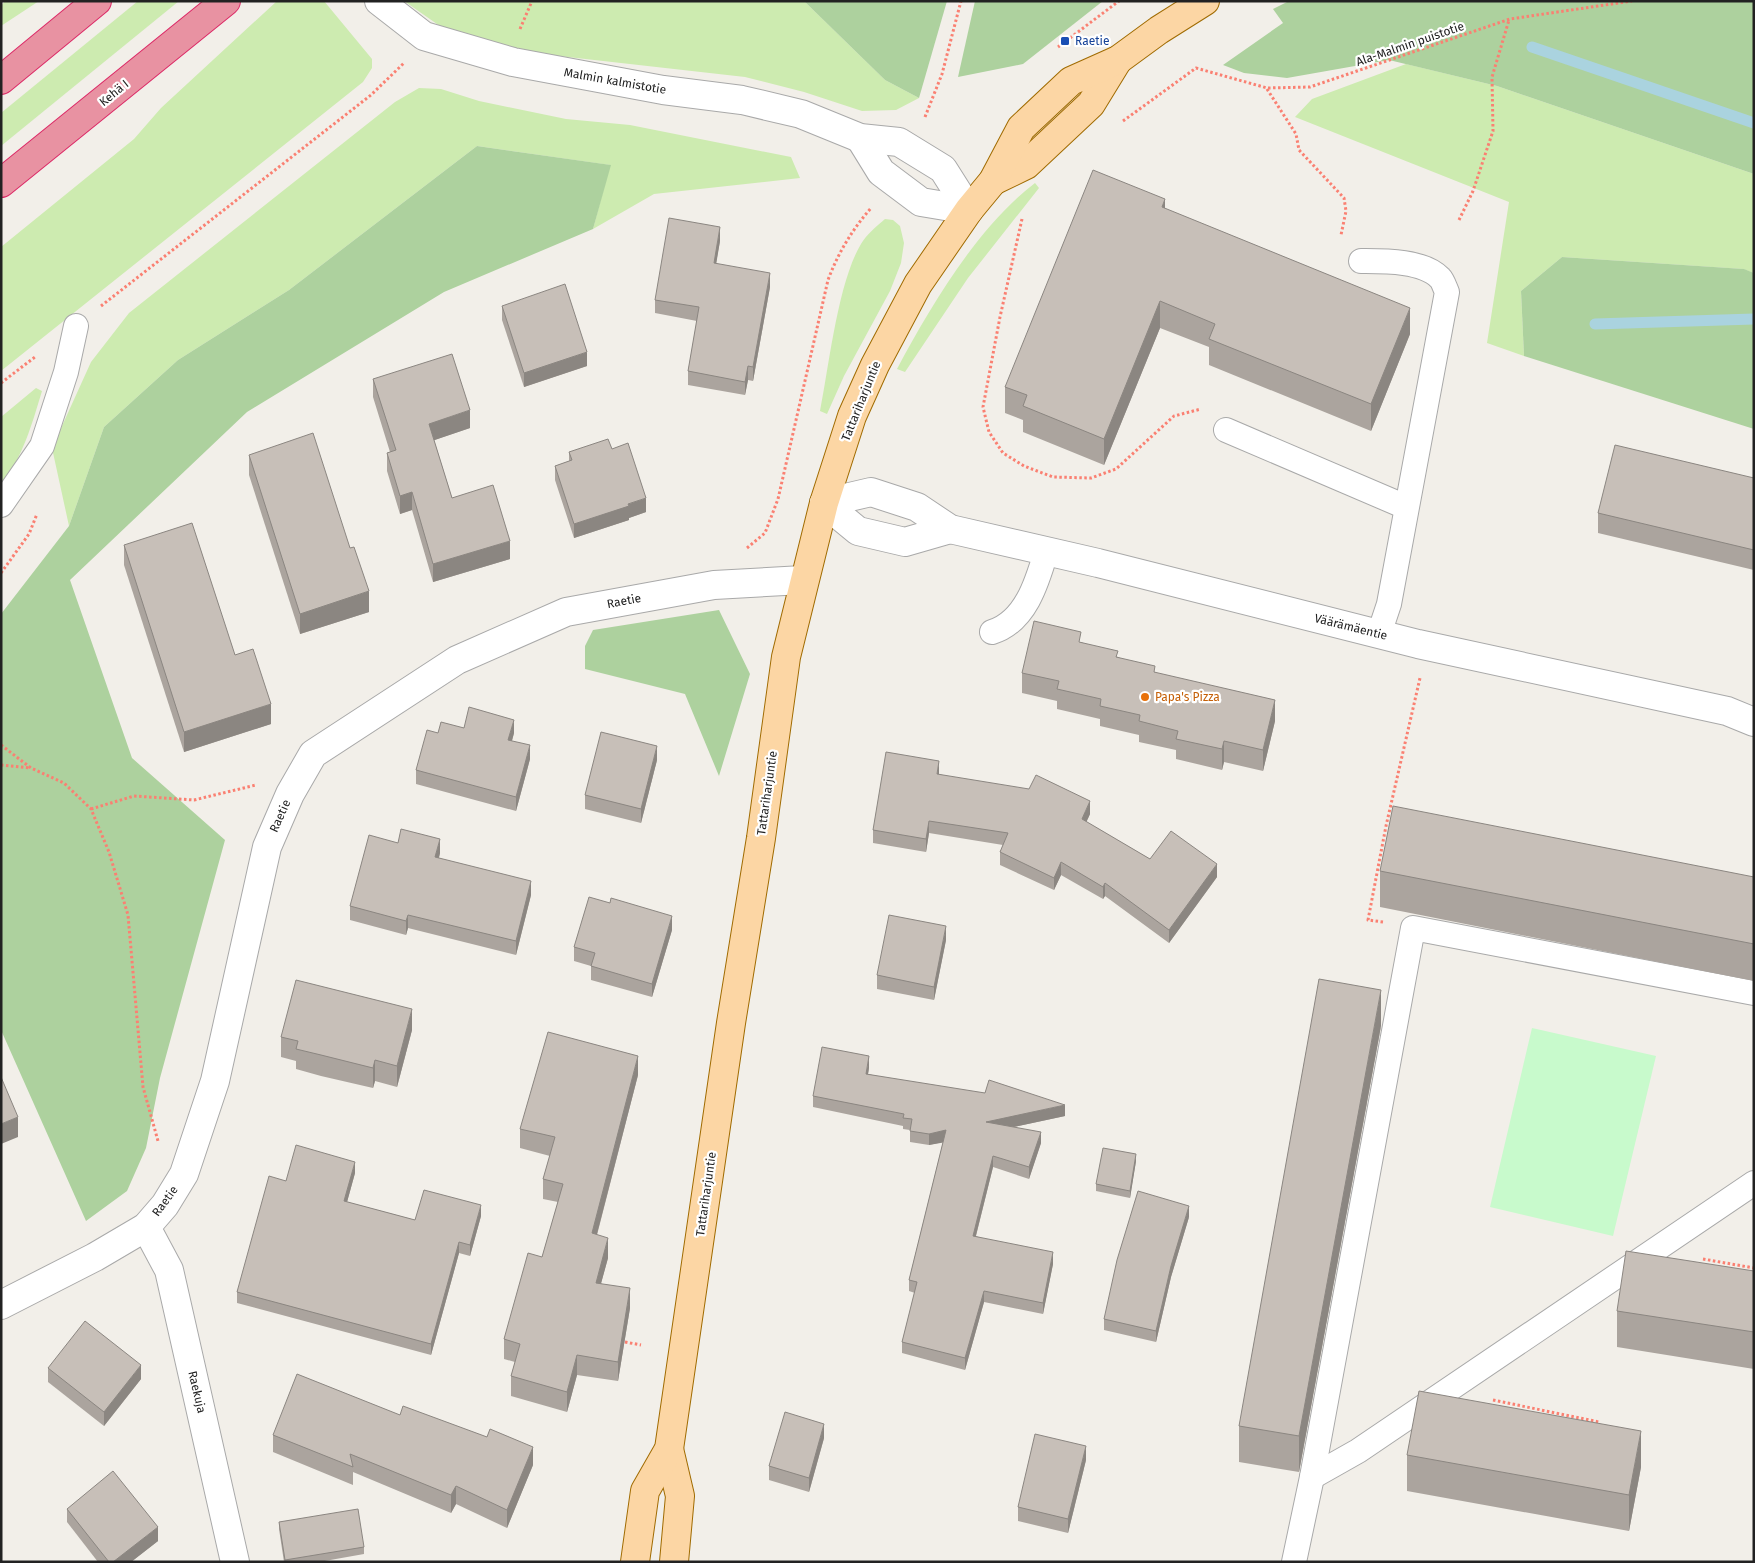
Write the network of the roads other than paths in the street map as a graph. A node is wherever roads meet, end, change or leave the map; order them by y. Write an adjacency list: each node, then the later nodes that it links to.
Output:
1 (97, 1): 5 (highway)
2 (226, 1): 7 (highway, Kehä I)
3 (379, 1): 6 (street, Malmin kalmistotie)
4 (1205, 1): 8 (main road, Tattariharjuntie)
5 (1, 80)
6 (860, 138): 8 (street); 8 (street, Malmin kalmistotie)
7 (1, 183)
8 (969, 210): 12 (main road, Tattariharjuntie)
9 (1361, 261): 14 (lane)
10 (76, 326): 13 (lane)
11 (1226, 430): 14 (lane)
12 (824, 503): 15 (street, Väärämäentie); 15 (street, Väärämäentie); 17 (main road, Tattariharjuntie)
13 (1, 505)
14 (1406, 507): 19 (lane)
15 (950, 530): 16 (street, Väärämäentie)
16 (1046, 552): 18 (lane); 19 (street, Väärämäentie)
17 (804, 580): 23 (street, Raetie); 25 (main road, Tattariharjuntie)
18 (992, 632)
19 (1379, 634): 20 (street, Väärämäentie)
20 (1754, 722)
21 (1754, 993): 26 (lane)
22 (1754, 1183): 26 (lane)
23 (146, 1227): 24 (street, Raetie); 27 (street, Raekuja)
24 (1, 1305)
25 (669, 1449): 28 (main road, Tattariharjuntie); 29 (main road, Tattariharjuntie)
26 (1312, 1477): 30 (lane)
27 (235, 1562)
28 (635, 1562)
29 (674, 1562)
30 (1294, 1562)

